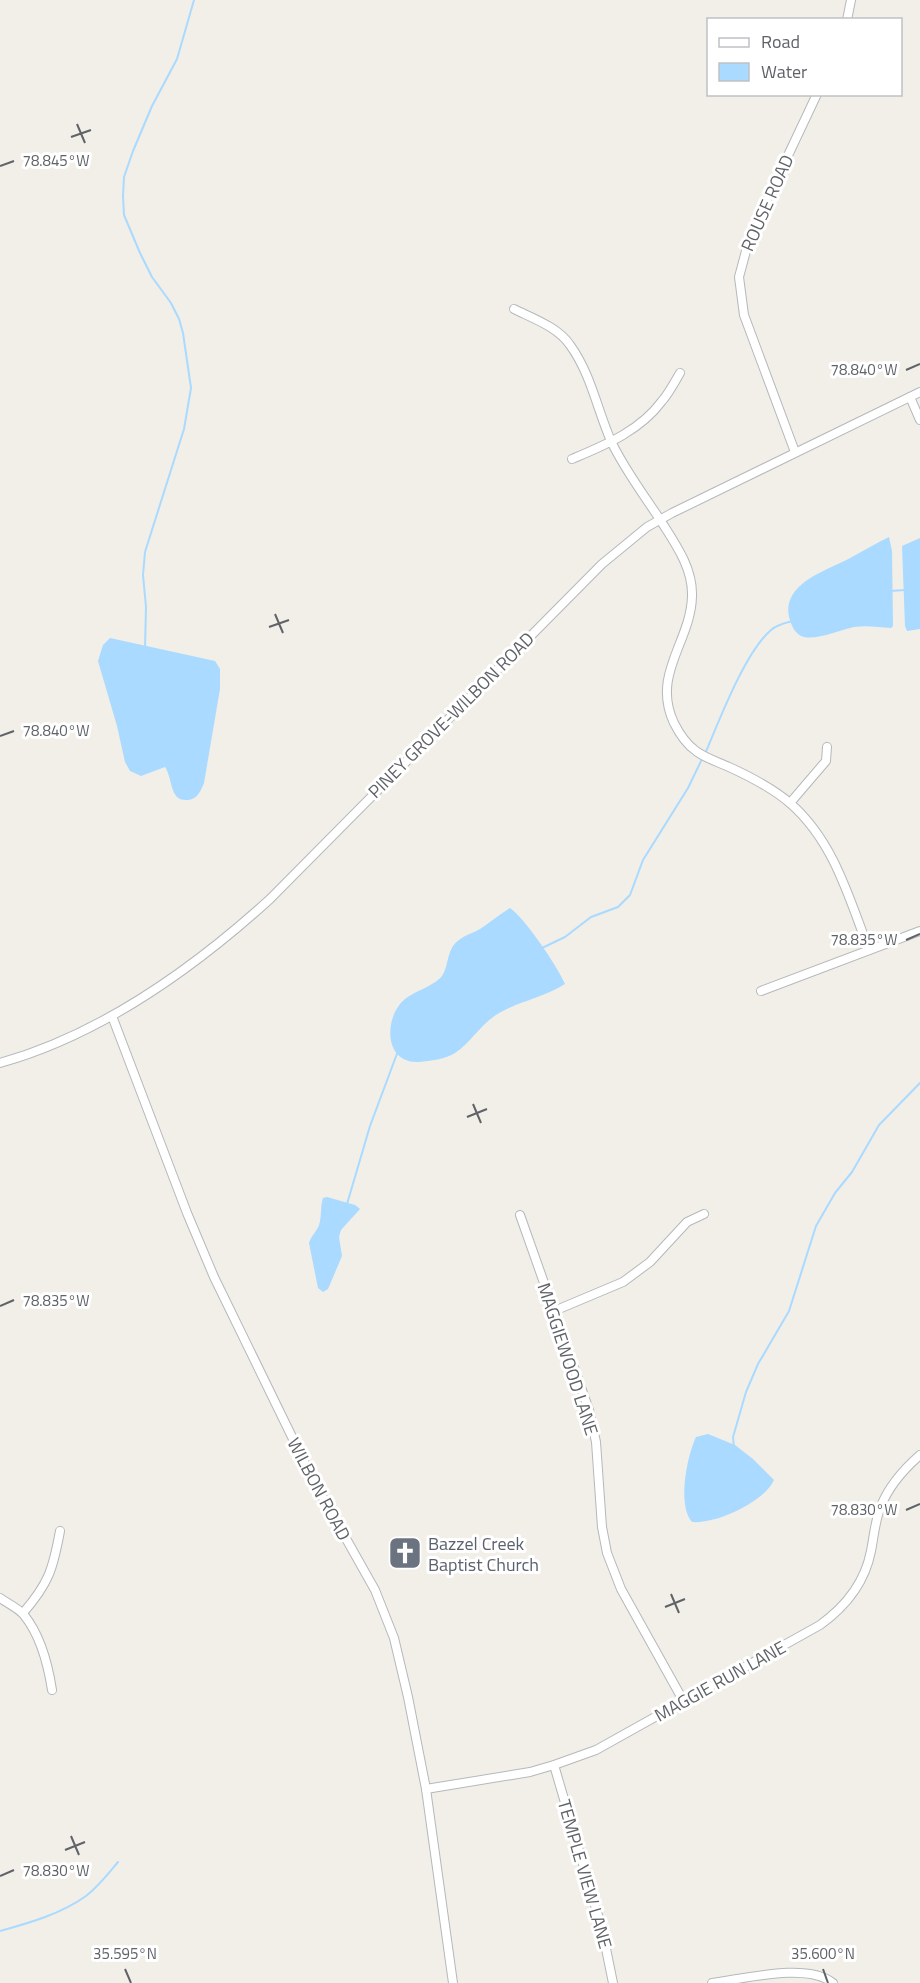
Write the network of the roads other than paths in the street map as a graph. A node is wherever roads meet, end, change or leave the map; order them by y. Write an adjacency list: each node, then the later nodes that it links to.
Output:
1 (851, 0): 2 (street)
2 (847, 18)
3 (816, 96): 10 (street, ROUSE ROAD)
4 (514, 309): 9 (street)
5 (680, 374): 9 (street)
6 (920, 392): 7 (street, PINEY GROVE-WILBON ROAD)
7 (910, 397): 8 (street); 10 (street, PINEY GROVE-WILBON ROAD)
8 (920, 420)
9 (612, 442): 11 (street); 12 (street)
10 (795, 452): 12 (street, PINEY GROVE-WILBON ROAD)
11 (572, 459)
12 (659, 520): 14 (street); 18 (street, PINEY GROVE-WILBON ROAD)
13 (827, 747): 14 (street)
14 (790, 803): 16 (street)
15 (920, 931): 16 (street)
16 (869, 950): 17 (street)
17 (761, 991)
18 (112, 1016): 19 (street, PINEY GROVE-WILBON ROAD); 30 (street, WILBON ROAD)
19 (0, 1063)
20 (704, 1214): 22 (street)
21 (520, 1215): 22 (street, MAGGIEWOOD LANE)
22 (554, 1311): 28 (street, MAGGIEWOOD LANE)
23 (920, 1455): 28 (street, MAGGIE RUN LANE)
24 (60, 1531): 26 (street)
25 (0, 1598): 26 (street)
26 (22, 1613): 27 (street)
27 (52, 1690)
28 (684, 1702): 29 (street, MAGGIE RUN LANE)
29 (554, 1765): 30 (street, MAGGIE RUN LANE); 32 (street, TEMPLE VIEW LANE)
30 (426, 1789): 31 (street, WILBON ROAD)
31 (453, 1983)
32 (613, 1983)
33 (712, 1983): 34 (street)
34 (833, 1983)

